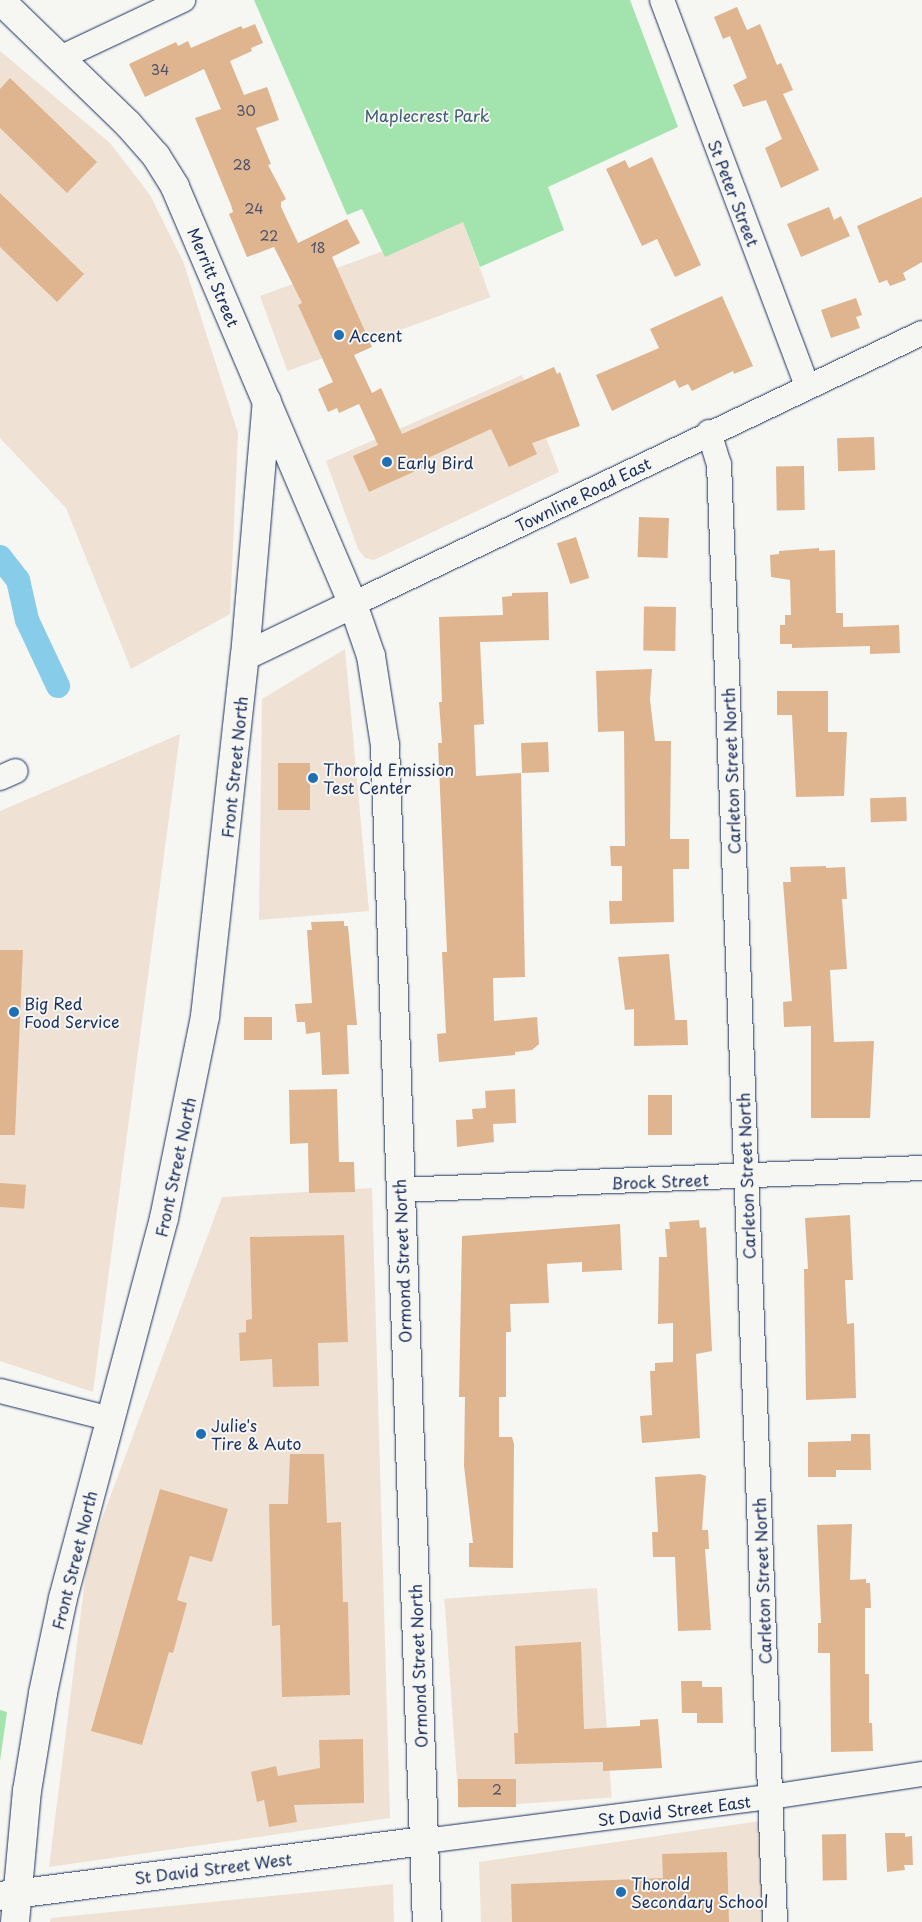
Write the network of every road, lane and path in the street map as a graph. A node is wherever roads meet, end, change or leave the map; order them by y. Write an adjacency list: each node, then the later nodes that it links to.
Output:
1 (0, 0): 4 (street, Merritt Street)
2 (183, 0): 4 (street)
3 (662, 0): 6 (street, St Peter Street)
4 (62, 57): 7 (street, Merritt Street)
5 (922, 332): 6 (street, Townline Road East)
6 (807, 385): 8 (street, Townline Road East)
7 (267, 401): 9 (street, Merritt Street); 10 (street, Front Street North)
8 (709, 432): 9 (street, Townline Road East); 12 (street, Carleton Street North)
9 (353, 604): 10 (street, Townline Road East); 13 (street, Ormond Street North)
10 (245, 656): 15 (street, Front Street North)
11 (922, 1168): 12 (street, Brock Street)
12 (746, 1178): 13 (street, Brock Street); 17 (street, Carleton Street North)
13 (399, 1190): 18 (street, Ormond Street North)
14 (0, 1391): 15 (street)
15 (111, 1419): 19 (street, Front Street North)
16 (922, 1774): 17 (street, St David Street East)
17 (770, 1797): 18 (street, St David Street East); 22 (street, Carleton Street North)
18 (425, 1841): 19 (street, St David Street West); 21 (street, Ormond Street North)
19 (8, 1895): 20 (street, Front Street North)
20 (15, 1922)
21 (427, 1922)
22 (775, 1922)

